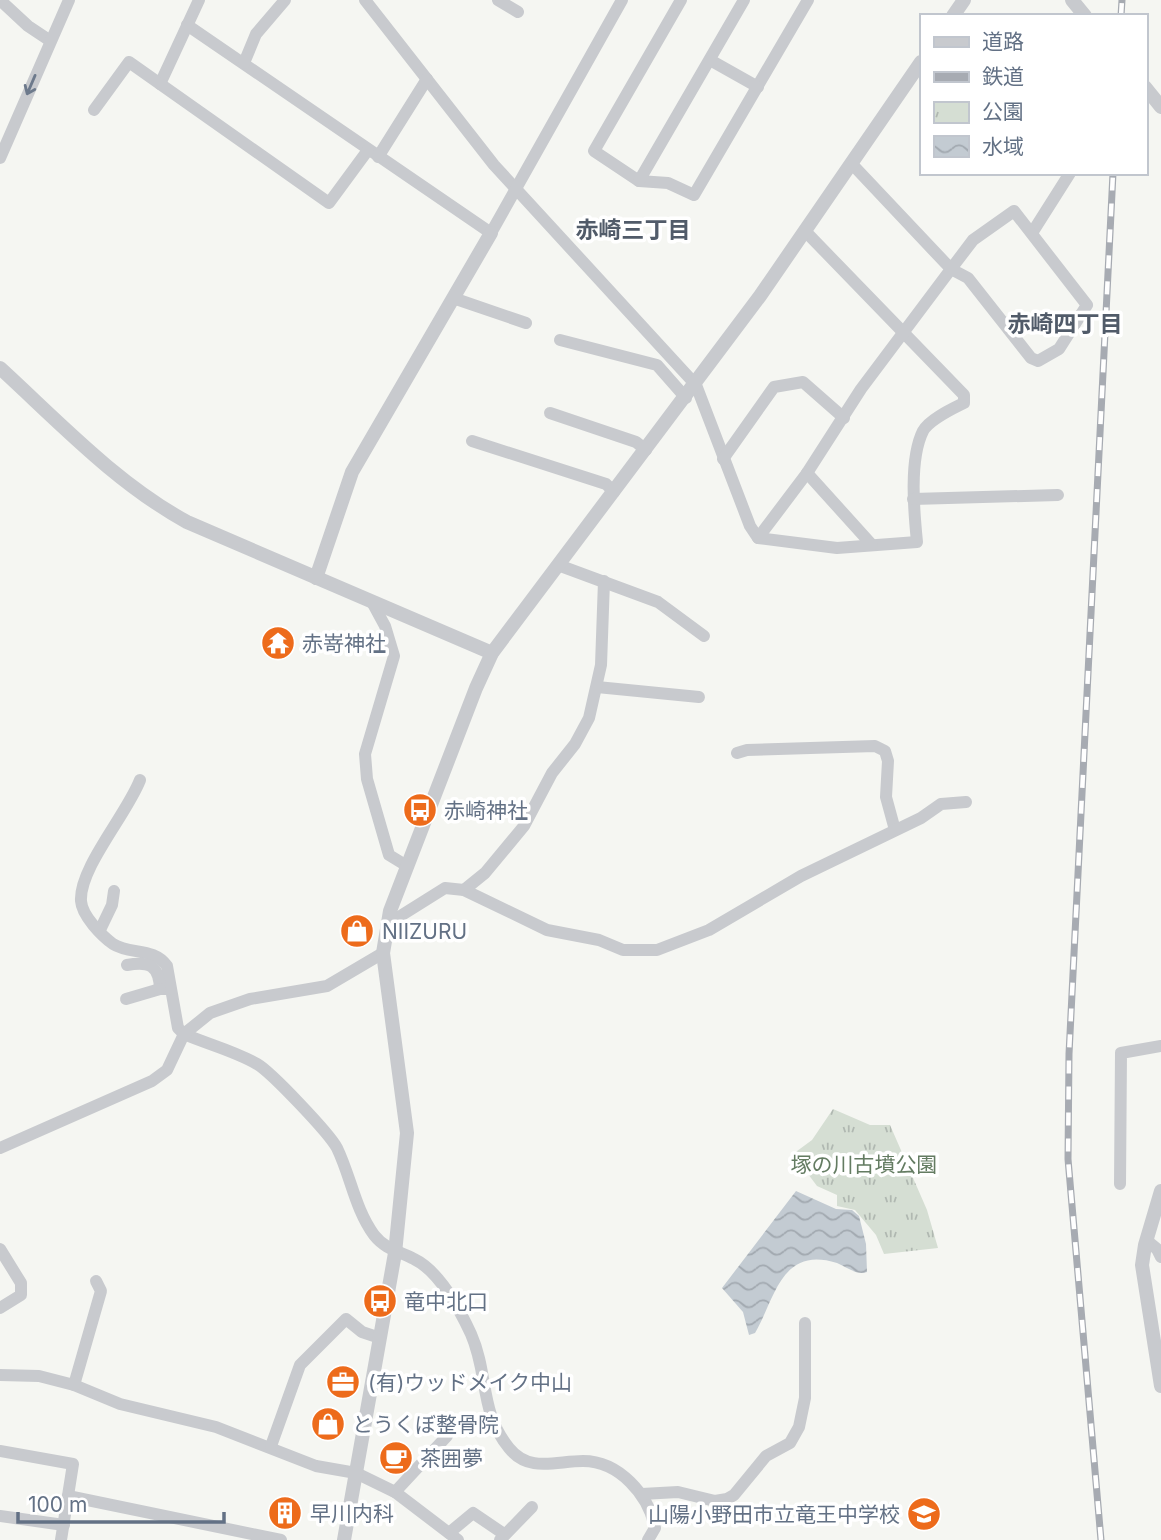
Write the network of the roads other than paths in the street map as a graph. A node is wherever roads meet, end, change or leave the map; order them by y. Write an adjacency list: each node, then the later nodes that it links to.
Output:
1 (0, 0): 15 (street)
2 (69, 0): 15 (street)
3 (199, 0): 14 (street)
4 (285, 0): 17 (street)
5 (365, 0): 19 (street)
6 (498, 0): 12 (street)
7 (622, 0): 30 (street)
8 (681, 0): 29 (street)
9 (744, 0): 16 (street)
10 (808, 0): 21 (street)
11 (1072, 0): 13 (street)
12 (518, 12)
13 (1083, 14)
14 (187, 25): 17 (street); 20 (street)
15 (49, 40): 26 (street, one-way to 26)
16 (710, 60): 21 (street); 29 (street)
17 (244, 63): 25 (street)
18 (920, 63): 27 (street)
19 (427, 79): 25 (street); 30 (street)
20 (160, 83): 24 (street); 25 (street)
21 (758, 88): 29 (street)
22 (1147, 90): 23 (street)
23 (1161, 107)
24 (94, 110)
25 (373, 153): 32 (street)
26 (0, 158)
27 (851, 163): 31 (street); 34 (street)
28 (1069, 175): 33 (street)
29 (639, 181)
30 (516, 188): 32 (street); 40 (street)
31 (805, 231): 37 (street); 40 (street)
32 (491, 233): 35 (street)
33 (1032, 233): 34 (street); 34 (street)
34 (951, 269): 37 (street)
35 (453, 298): 36 (street); 54 (street)
36 (526, 323)
37 (903, 331): 43 (street); 50 (street)
38 (560, 340): 41 (street)
39 (0, 368): 54 (street)
40 (696, 385): 41 (street); 46 (street)
41 (686, 398): 45 (street)
42 (550, 413): 45 (street)
43 (844, 418): 46 (street); 47 (street)
44 (472, 441): 48 (street)
45 (646, 450): 48 (street)
46 (723, 459): 51 (street)
47 (807, 473): 51 (street); 52 (street)
48 (614, 492): 53 (street)
49 (1058, 495): 50 (street)
50 (913, 499): 52 (street)
51 (758, 538): 52 (street)
52 (872, 545)
53 (558, 565): 55 (street); 58 (street)
54 (317, 578): 56 (street)
55 (604, 581): 57 (street); 59 (street)
56 (372, 602): 58 (street); 65 (street)
57 (704, 636)
58 (492, 653): 65 (street)
59 (597, 687): 60 (street); 66 (street)
60 (699, 697)
61 (737, 753): 64 (street)
62 (140, 780): 69 (street)
63 (966, 802): 64 (street)
64 (895, 830): 66 (street)
65 (407, 866): 68 (street)
66 (464, 890): 68 (street)
67 (114, 891): 69 (street)
68 (386, 925): 70 (street)
69 (100, 930): 72 (street)
70 (383, 953): 74 (street); 81 (street)
71 (127, 965): 72 (street)
72 (165, 989): 73 (street); 74 (street)
73 (127, 999)
74 (184, 1034): 76 (street); 81 (street)
75 (1161, 1046): 77 (street)
76 (0, 1148)
77 (1121, 1184)
78 (1161, 1191): 79 (street)
79 (1146, 1240): 82 (street); 89 (street)
80 (0, 1249): 84 (street)
81 (395, 1254): 86 (street); 95 (street)
82 (1161, 1257)
83 (96, 1281): 88 (street)
84 (0, 1308)
85 (805, 1324): 95 (street)
86 (380, 1338): 91 (street); 93 (street)
87 (0, 1375): 88 (street)
88 (74, 1384): 91 (street)
89 (1161, 1386)
90 (447, 1436): 94 (street)
91 (271, 1446): 93 (street)
92 (0, 1451): 96 (street)
93 (356, 1473): 94 (street); 105 (street)
94 (395, 1492): 100 (street)
95 (642, 1494): 102 (street)
96 (68, 1496): 99 (street); 104 (street)
97 (533, 1507): 101 (street)
98 (0, 1516): 99 (street)
99 (64, 1525): 103 (street)
100 (453, 1536): 101 (street)
101 (502, 1537)
102 (652, 1539)
103 (61, 1540)
104 (281, 1540)
105 (344, 1540)

